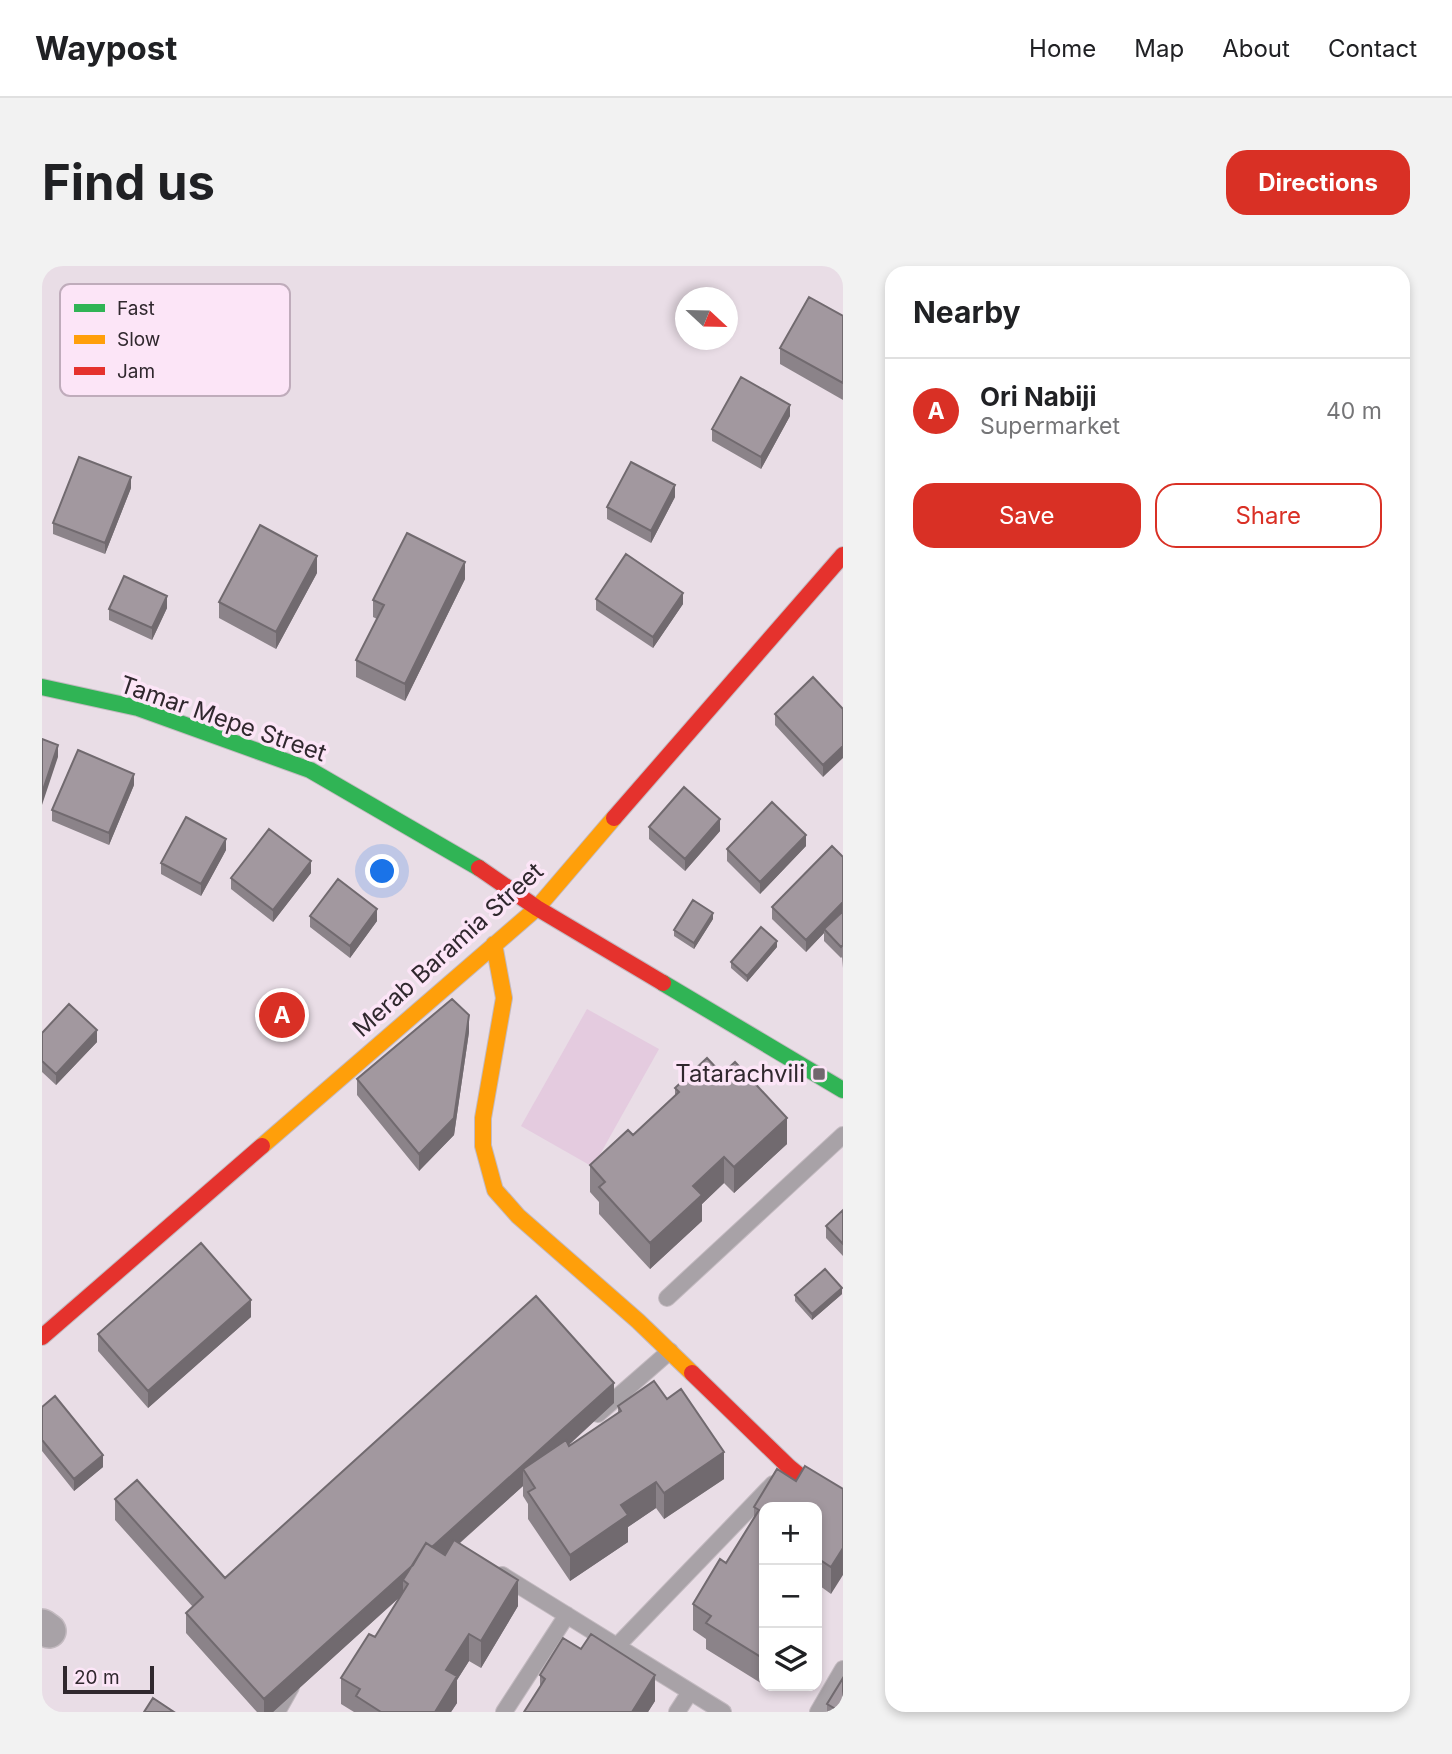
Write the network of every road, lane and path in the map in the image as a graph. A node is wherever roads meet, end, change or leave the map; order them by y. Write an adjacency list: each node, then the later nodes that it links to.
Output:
1 (843, 555): 3 (street, Merab Baramia Street)
2 (42, 687): 3 (street, Tamar Mepe Street)
3 (531, 903): 4 (street, Merab Baramia Street); 5 (street, Tamar Mepe Street)
4 (494, 944): 8 (street, Merab Baramia Street); 9 (street)
5 (843, 1090)
6 (843, 1135): 7 (lane)
7 (667, 1298)
8 (42, 1337)
9 (670, 1351): 10 (lane); 11 (street)
10 (586, 1424)
11 (789, 1467): 12 (street); 15 (lane)
12 (843, 1511)
13 (485, 1565): 14 (lane)
14 (567, 1615): 15 (lane); 20 (lane)
15 (617, 1646): 18 (lane)
16 (843, 1670): 23 (lane)
17 (300, 1678): 19 (lane)
18 (690, 1692): 21 (lane); 22 (lane)
19 (277, 1712)
20 (504, 1712)
21 (677, 1712)
22 (723, 1712)
23 (818, 1712)

